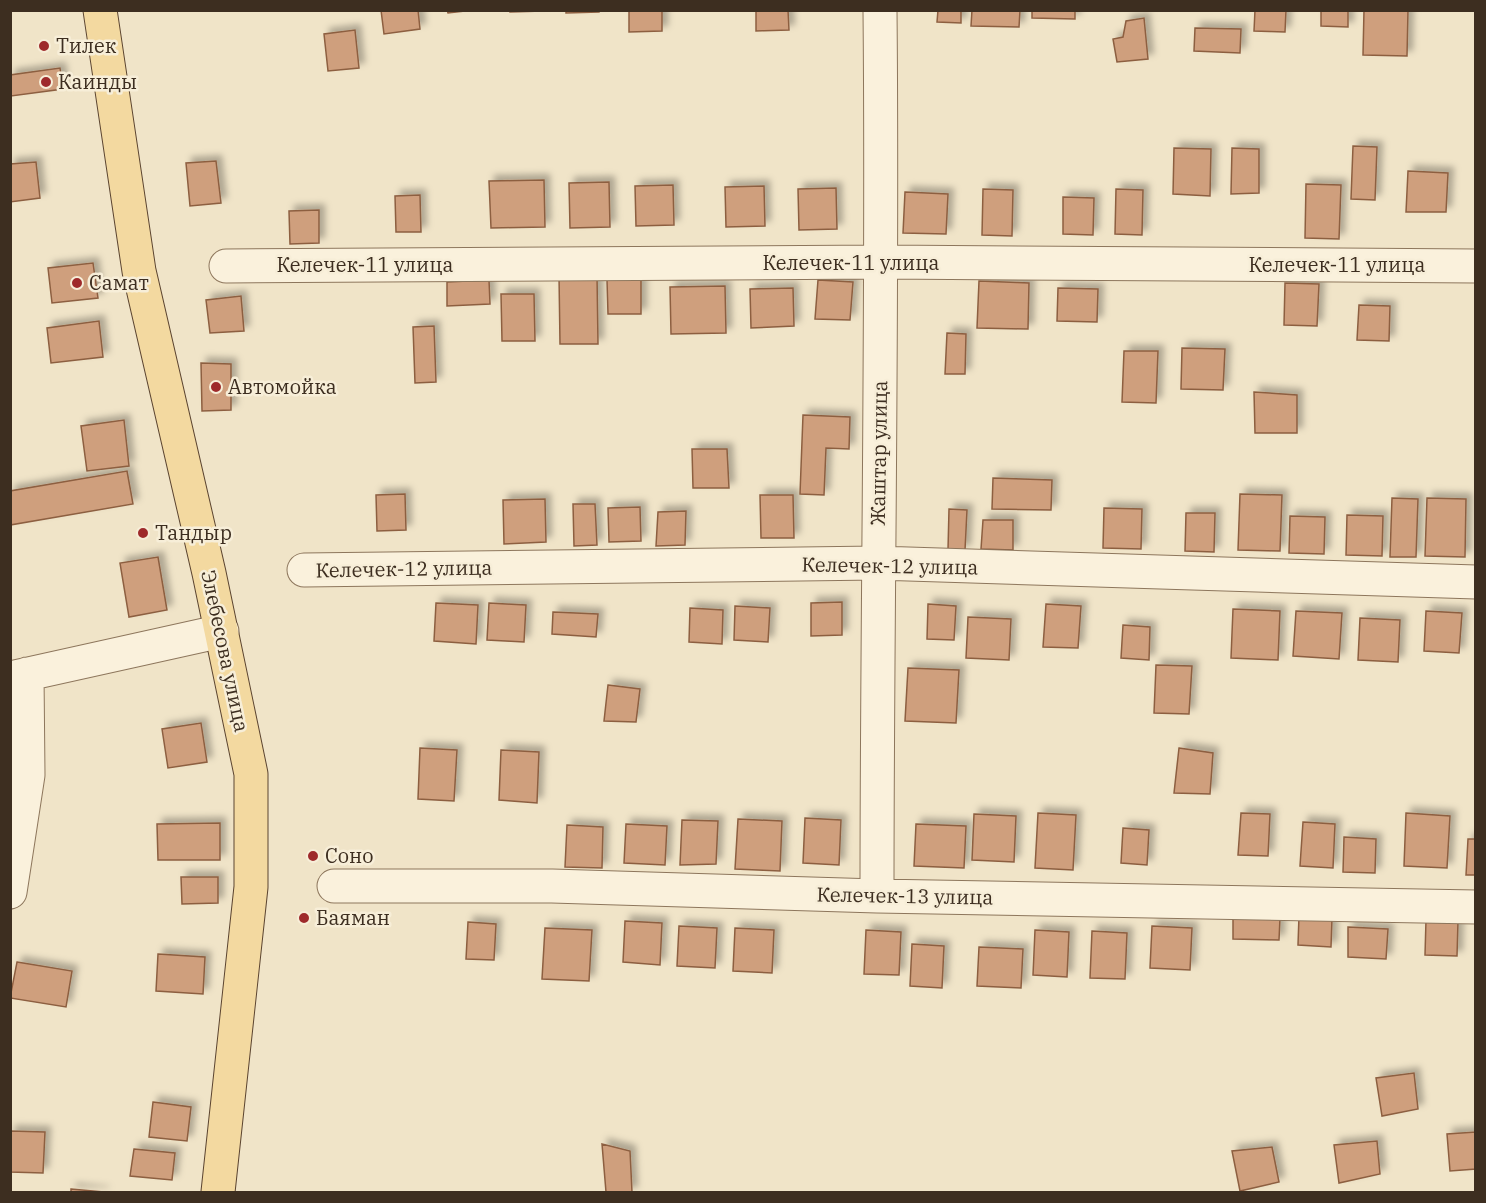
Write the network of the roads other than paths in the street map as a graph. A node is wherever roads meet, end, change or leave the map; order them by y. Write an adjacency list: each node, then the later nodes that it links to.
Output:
1 (100, 10): 9 (main road, Элебесова улица)
2 (880, 10): 3 (street, Жаштар улица)
3 (883, 262): 4 (street, Келечек-11 улица); 5 (street, Келечек-11 улица); 6 (street, Жаштар улица)
4 (226, 266)
5 (1476, 266)
6 (877, 563): 7 (street, Келечек-12 улица); 8 (street, Келечек-12 улица); 13 (street, Жаштар улица)
7 (304, 570)
8 (1476, 582)
9 (222, 631): 10 (street); 15 (main road, Элебесова улица)
10 (19, 676): 12 (street)
11 (334, 886): 13 (street, Келечек-13 улица)
12 (10, 892)
13 (877, 896): 14 (street, Келечек-13 улица)
14 (1476, 907)
15 (218, 1192)

